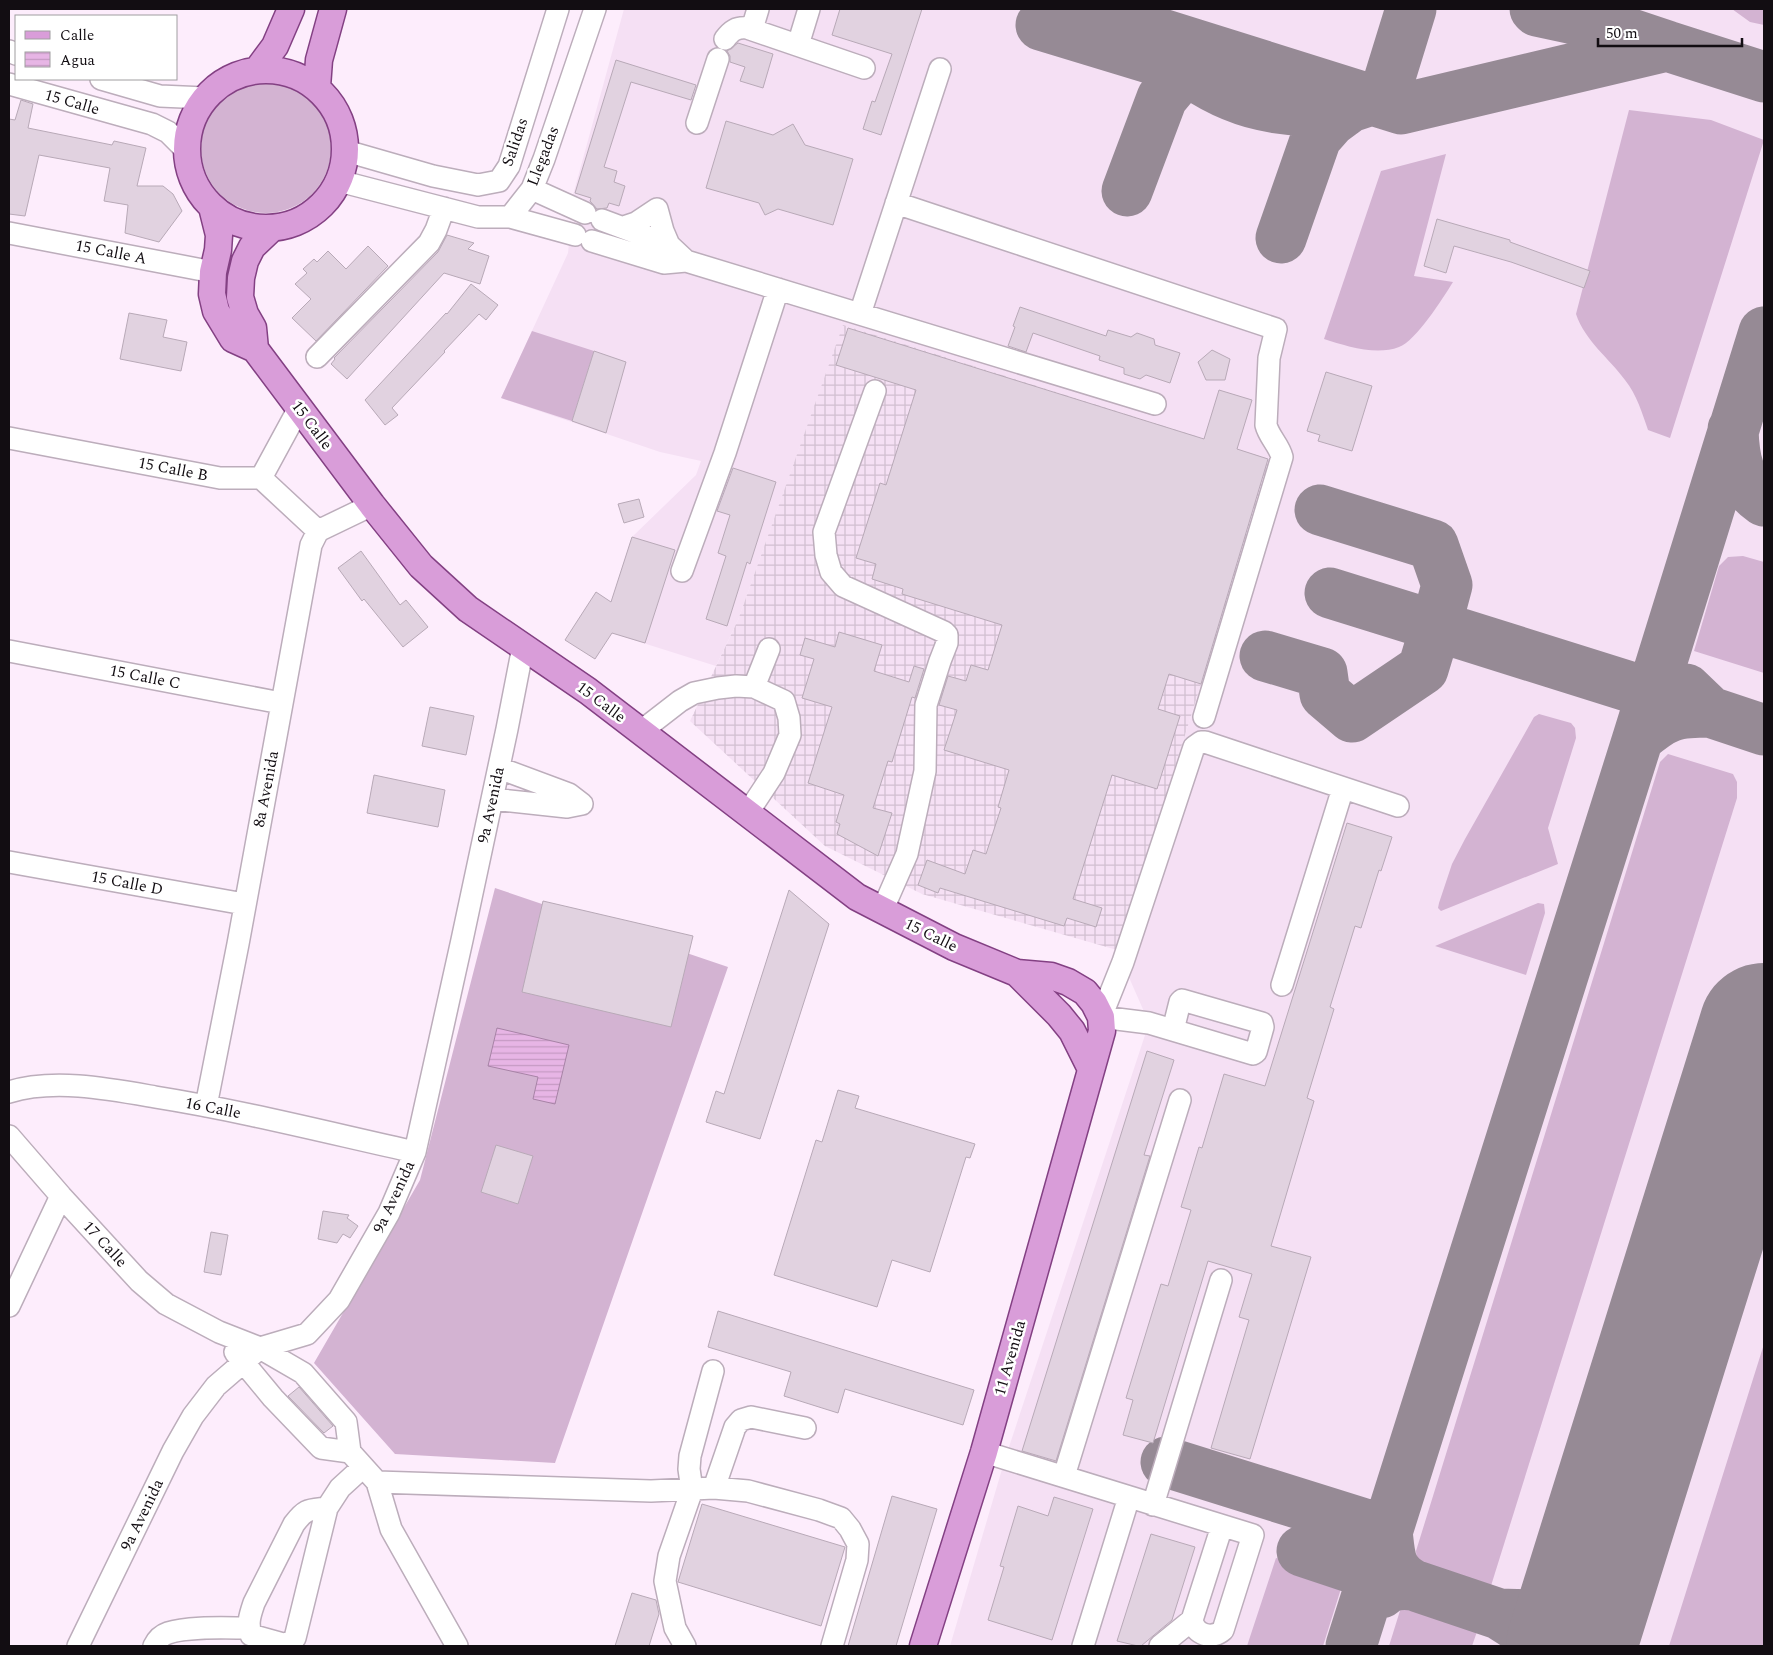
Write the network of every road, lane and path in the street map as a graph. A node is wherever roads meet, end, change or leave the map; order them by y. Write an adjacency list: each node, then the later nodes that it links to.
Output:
1 (291, 9): 12 (main road)
2 (333, 9): 16 (main road)
3 (558, 9): 20 (street, Salidas)
4 (595, 9): 22 (street, Llegadas)
5 (737, 9): 9 (street)
6 (758, 9): 8 (street)
7 (809, 9): 10 (street)
8 (752, 29): 9 (street); 10 (street)
9 (724, 43): 18 (street)
10 (798, 45): 11 (street)
11 (864, 68)
12 (258, 69): 16 (main road); 17 (main road)
13 (940, 69): 23 (street)
14 (104, 80): 17 (street, 15 Calle)
15 (9, 84): 19 (street, 15 Calle)
16 (317, 87): 20 (main road)
17 (205, 98): 19 (main road)
18 (697, 123)
19 (186, 150): 24 (main road)
20 (346, 151): 21 (main road)
21 (339, 181): 25 (street); 28 (main road)
22 (532, 189): 26 (street, Llegadas); 27 (street)
23 (896, 203): 34 (street); 50 (street)
24 (212, 207): 28 (main road); 32 (main road, 15 Calle)
25 (444, 208): 26 (street); 36 (street)
26 (510, 217): 31 (street)
27 (624, 227): 30 (street); 30 (street)
28 (272, 228): 35 (main road, 15 Calle)
29 (9, 233): 32 (street, 15 Calle A)
30 (670, 246): 31 (street)
31 (686, 261): 33 (street)
32 (213, 272): 35 (main road, 15 Calle)
33 (778, 289): 34 (street); 44 (street)
34 (860, 314): 38 (street)
35 (255, 349): 39 (main road, 15 Calle)
36 (317, 357)
37 (875, 391): 59 (street)
38 (1155, 404)
39 (299, 408): 41 (street); 42 (main road, 15 Calle)
40 (9, 438): 41 (street, 15 Calle B)
41 (262, 478): 43 (street)
42 (372, 505): 43 (street); 45 (main road, 15 Calle)
43 (318, 531): 49 (street, 8a Avenida)
44 (682, 571)
45 (522, 647): 51 (main road, 15 Calle); 52 (street, 9a Avenida)
46 (769, 649): 48 (street)
47 (9, 651): 49 (street, 15 Calle C)
48 (754, 687): 51 (street); 56 (street)
49 (281, 703): 58 (street, 8a Avenida)
50 (1204, 717)
51 (640, 732): 56 (main road, 15 Calle)
52 (499, 768): 54 (street, 9a Avenida); 54 (street)
53 (1343, 788): 55 (street); 61 (street); 62 (street)
54 (492, 799): 69 (street, 9a Avenida)
55 (1398, 806)
56 (747, 814): 59 (main road, 15 Calle)
57 (9, 862): 58 (street, 15 Calle D)
58 (244, 904): 67 (street, 8a Avenida)
59 (882, 911): 60 (main road, 15 Calle)
60 (1017, 973): 62 (main road); 64 (main road)
61 (1282, 985)
62 (1101, 1018): 63 (street); 64 (main road, 11 Avenida)
63 (1173, 1030)
64 (1092, 1069): 78 (main road, 11 Avenida)
65 (9, 1092): 67 (street, 16 Calle)
66 (1180, 1100): 80 (street)
67 (206, 1106): 69 (street, 16 Calle)
68 (9, 1136): 70 (street, 17 Calle)
69 (415, 1152): 74 (street, 9a Avenida)
70 (61, 1196): 72 (street); 73 (street, 17 Calle)
71 (1221, 1280): 84 (street)
72 (9, 1306)
73 (219, 1332): 74 (street, 17 Calle); 75 (street, 17 Calle)
74 (260, 1348): 75 (street, 9a Avenida); 79 (street, 17 Calle)
75 (244, 1362): 79 (street, 17 Calle); 89 (street, 9a Avenida)
76 (713, 1371): 82 (street)
77 (805, 1428): 81 (street)
78 (984, 1452): 80 (street); 94 (main road, 11 Avenida)
79 (364, 1467): 82 (street, 17 Calle); 85 (street); 91 (street, 17 Calle)
80 (1064, 1476): 83 (street)
81 (714, 1488): 82 (street, 17 Calle); 93 (street, 17 Calle)
82 (692, 1490): 92 (street)
83 (1129, 1497): 84 (street); 95 (street)
84 (1153, 1505): 86 (street)
85 (328, 1508): 88 (street); 88 (street)
86 (1222, 1526): 87 (street); 87 (street)
87 (1192, 1620): 96 (street)
88 (249, 1628): 90 (street)
89 (78, 1646)
90 (154, 1646)
91 (457, 1646)
92 (685, 1646)
93 (832, 1646)
94 (923, 1646)
95 (1083, 1646)
96 (1160, 1646)

